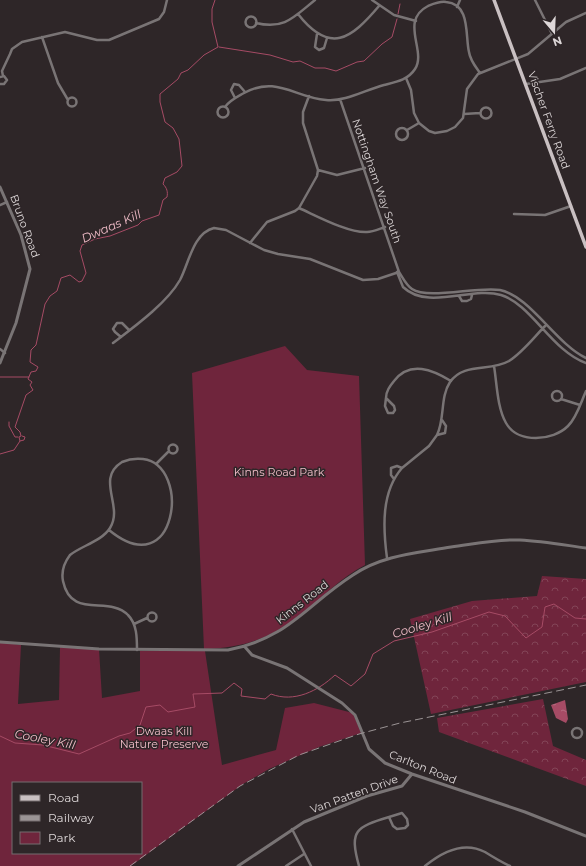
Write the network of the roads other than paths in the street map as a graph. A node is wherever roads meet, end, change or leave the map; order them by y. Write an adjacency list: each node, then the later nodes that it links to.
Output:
1 (167, 0): 16 (street)
2 (315, 0): 11 (street)
3 (372, 0): 8 (street)
4 (460, 0): 9 (street)
5 (494, 0): 18 (main road, Vischer Ferry Road)
6 (535, 0): 15 (street)
7 (448, 1): 9 (street); 12 (street)
8 (379, 6): 12 (street); 17 (street)
9 (457, 7): 20 (street)
10 (586, 13): 15 (street)
11 (298, 14): 13 (street); 14 (street)
12 (416, 21): 22 (street)
13 (256, 23): 13 (street)
14 (317, 34): 17 (street); 17 (street)
15 (552, 34): 18 (street)
16 (42, 37): 21 (street); 29 (street)
17 (327, 38)
18 (516, 58): 20 (street); 24 (main road, Vischer Ferry Road)
19 (586, 68): 24 (street)
20 (480, 73): 32 (street)
21 (1, 76): 23 (street)
22 (406, 78): 28 (street); 33 (street)
23 (0, 84)
24 (526, 84): 40 (main road, Vischer Ferry Road)
25 (245, 92): 26 (street); 27 (street); 27 (street)
26 (309, 96): 28 (street); 36 (street)
27 (236, 98): 30 (street)
28 (340, 99): 35 (street, Nottingham Way South)
29 (68, 100)
30 (225, 107): 30 (street)
31 (480, 113): 31 (street); 32 (street)
32 (464, 114): 33 (street)
33 (419, 124): 34 (street)
34 (407, 130): 34 (street)
35 (365, 168): 36 (street); 43 (street, Nottingham Way South)
36 (318, 170): 41 (street)
37 (0, 187): 38 (street, Bruno Road)
38 (8, 201): 39 (street); 55 (street, Bruno Road)
39 (0, 205)
40 (570, 206): 42 (street); 45 (main road, Vischer Ferry Road)
41 (299, 208): 43 (street); 44 (street)
42 (514, 214)
43 (385, 227): 46 (street, Nottingham Way South)
44 (250, 242): 46 (street); 51 (street)
45 (586, 247)
46 (398, 272): 48 (street, Nottingham Way South); 49 (street, Nottingham Way South)
47 (472, 295): 48 (street, Nottingham Way South); 48 (street, Nottingham Way South); 50 (street, Nottingham Way South)
48 (459, 296)
49 (546, 325): 50 (street); 56 (street, Nottingham Way South)
50 (542, 329): 58 (street, Nottingham Way South); 59 (street)
51 (129, 330): 52 (street); 52 (street)
52 (121, 337): 53 (street)
53 (113, 343)
54 (0, 349): 55 (street)
55 (5, 353): 57 (street, Bruno Road)
56 (586, 358)
57 (0, 363)
58 (586, 363)
59 (494, 366): 60 (street); 64 (street)
60 (451, 381): 62 (street); 65 (street)
61 (586, 391): 64 (street)
62 (386, 398): 62 (street)
63 (561, 399): 63 (street); 64 (street)
64 (580, 405)
65 (442, 420): 66 (street); 66 (street)
66 (437, 435): 69 (street)
67 (169, 451): 68 (street)
68 (156, 464): 71 (street); 71 (street)
69 (402, 468): 70 (street); 70 (street)
70 (394, 479): 73 (street)
71 (109, 530): 75 (street)
72 (586, 548): 73 (street, Kinns Road)
73 (387, 558): 77 (street, Kinns Road)
74 (147, 618): 75 (street)
75 (134, 624): 78 (street)
76 (0, 642): 78 (street, Kinns Road)
77 (244, 647): 78 (street, Kinns Road); 81 (street, Carlton Road)
78 (137, 650)
79 (582, 734): 79 (street); 80 (street)
80 (586, 735)
81 (412, 774): 83 (street, Van Patten Drive); 84 (street, Carlton Road)
82 (389, 816): 82 (street); 90 (street)
83 (292, 829): 85 (street); 87 (street, Van Patten Drive)
84 (586, 836)
85 (304, 854): 88 (street); 89 (street)
86 (505, 865): 91 (street); 92 (street)
87 (238, 866)
88 (286, 866)
89 (311, 866)
90 (359, 866)
91 (424, 866)
92 (510, 866)

